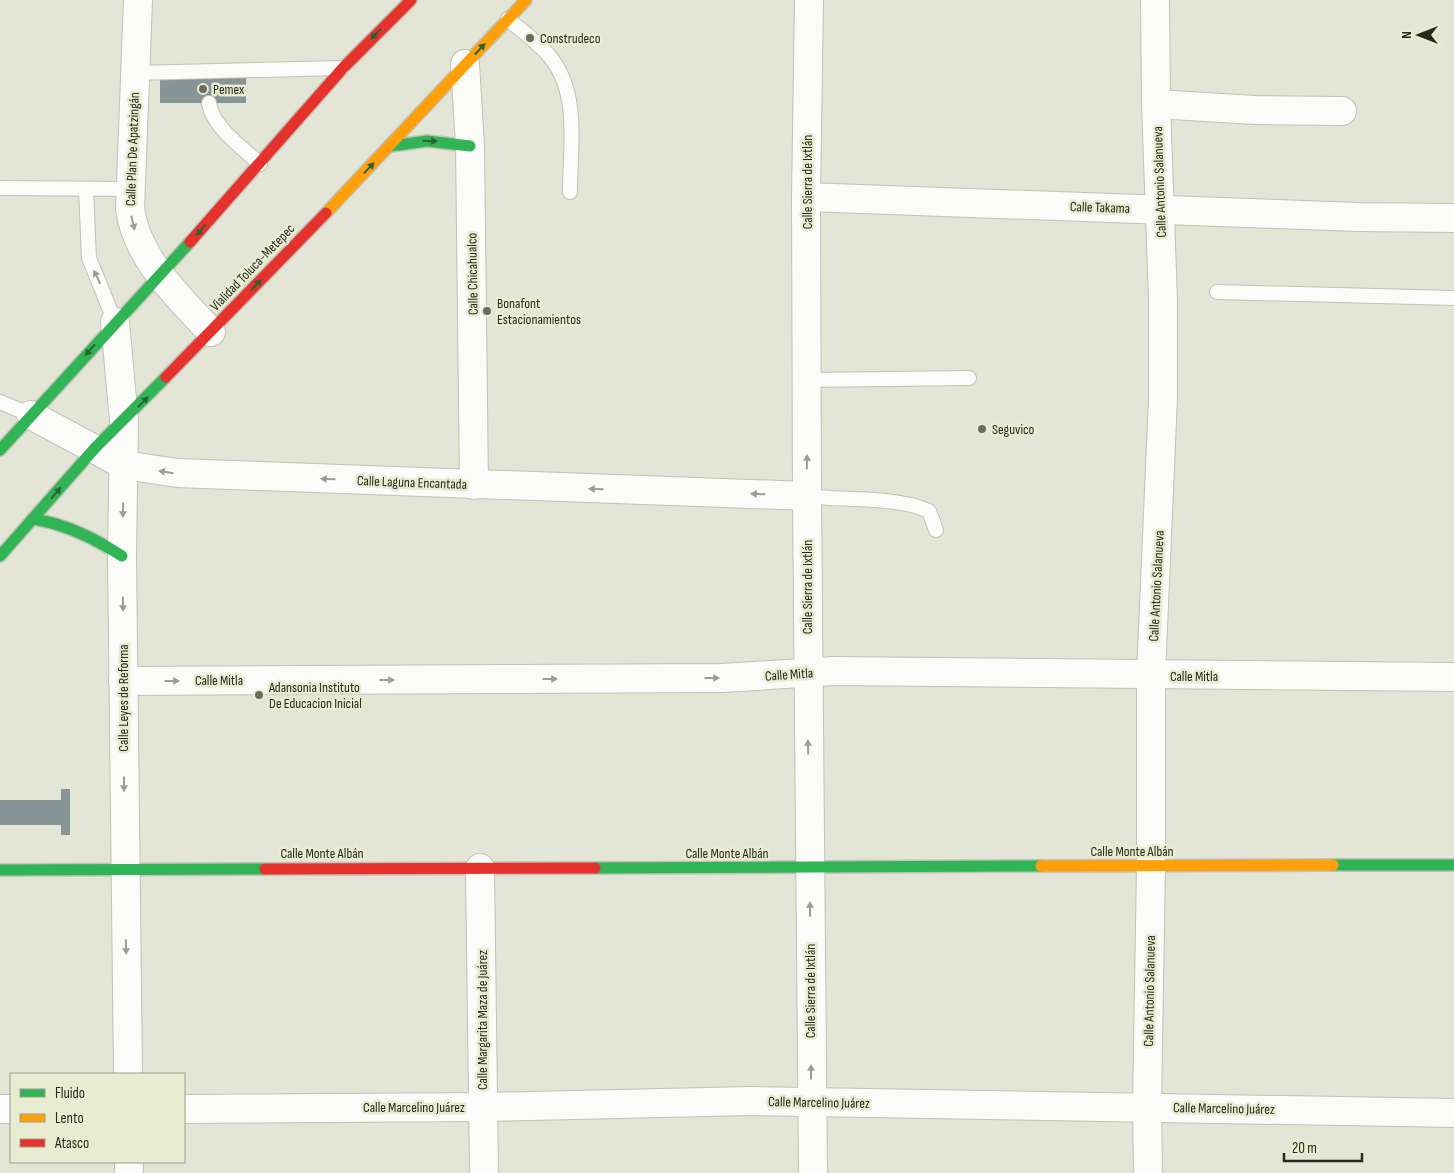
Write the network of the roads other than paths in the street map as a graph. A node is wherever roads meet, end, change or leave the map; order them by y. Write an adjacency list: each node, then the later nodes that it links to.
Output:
1 (138, 0): 9 (street, Calle Plan De Apatzingán)
2 (411, 0): 8 (main road, one-way to 8)
3 (526, 0): 6 (main road, Vialidad Toluca-Metepec)
4 (809, 0): 20 (street, Calle Sierra de Ixtlán)
5 (1155, 0): 11 (street, Calle Antonio Salanueva)
6 (508, 19): 7 (main road, Vialidad Toluca-Metepec, one-way to 6); 19 (lane)
7 (466, 64): 13 (main road, Vialidad Toluca-Metepec); 14 (street, Calle Chicahualco)
8 (343, 68): 9 (lane); 15 (main road)
9 (135, 73): 17 (street, Calle Plan De Apatzingán)
10 (209, 103): 15 (lane)
11 (1156, 104): 12 (street); 21 (street, Calle Antonio Salanueva)
12 (1342, 111)
13 (391, 146): 14 (main road, one-way to 14); 27 (main road, Vialidad Toluca-Metepec, one-way to 13)
14 (470, 146): 36 (street, Calle Chicahualco)
15 (260, 164): 23 (main road, one-way to 23)
16 (0, 188): 18 (lane)
17 (131, 188): 18 (lane); 23 (street, Calle Plan De Apatzingán, one-way to 23)
18 (86, 189): 26 (lane, one-way to 18)
19 (570, 192)
20 (806, 197): 21 (street, Calle Takama); 29 (street, Calle Sierra de Ixtlán)
21 (1161, 209): 22 (street, Calle Takama); 43 (street, Calle Antonio Salanueva)
22 (1454, 218)
23 (160, 276): 26 (main road); 27 (street, Calle Plan De Apatzingán)
24 (1217, 292): 25 (lane)
25 (1454, 298)
26 (115, 322): 31 (main road, one-way to 31); 32 (street, Calle Leyes de Reforma)
27 (211, 332): 32 (main road, Vialidad Toluca-Metepec, one-way to 27)
28 (969, 378): 29 (lane)
29 (808, 380): 37 (street, Calle Sierra de Ixtlán, one-way to 29)
30 (0, 402): 31 (lane)
31 (32, 415): 33 (street, Calle Laguna Encantada); 34 (main road)
32 (124, 421): 33 (main road, Vialidad Toluca-Metepec); 35 (street, Calle Leyes de Reforma)
33 (95, 448): 35 (street, Calle Laguna Encantada); 38 (main road, Vialidad Toluca-Metepec, one-way to 33)
34 (0, 450)
35 (124, 465): 36 (street, Calle Laguna Encantada, one-way to 35); 41 (street, Calle Leyes de Reforma, one-way to 41)
36 (474, 485): 37 (street, Calle Laguna Encantada, one-way to 36)
37 (807, 496): 39 (lane); 42 (street, Calle Sierra de Ixtlán)
38 (33, 520): 40 (main road, Vialidad Toluca-Metepec); 41 (main road)
39 (936, 530)
40 (0, 556)
41 (122, 556): 45 (street, Calle Leyes de Reforma, one-way to 45)
42 (808, 673): 43 (street, Calle Mitla); 45 (street, Calle Mitla, one-way to 42); 50 (street, Calle Sierra de Ixtlán, one-way to 42)
43 (1151, 675): 44 (street, Calle Mitla); 47 (street, Calle Antonio Salanueva)
44 (1454, 677)
45 (123, 681): 48 (street, Calle Leyes de Reforma, one-way to 48)
46 (1454, 865): 47 (main road, Calle Monte Albán)
47 (1151, 866): 50 (main road, Calle Monte Albán); 54 (street, Calle Antonio Salanueva)
48 (124, 868): 49 (main road, Calle Monte Albán); 51 (main road, Calle Monte Albán); 52 (street, Calle Leyes de Reforma, one-way to 52)
49 (480, 868): 50 (main road, Calle Monte Albán); 55 (street, Calle Margarita Maza de Juárez)
50 (810, 868): 53 (street, Calle Sierra de Ixtlán, one-way to 50)
51 (0, 870)
52 (128, 1073)
53 (811, 1103): 54 (street, Calle Marcelino Juárez); 55 (street, Calle Marcelino Juárez); 59 (street, Calle Sierra de Ixtlán)
54 (1147, 1106): 57 (street, Calle Marcelino Juárez); 60 (street, Calle Antonio Salanueva)
55 (482, 1107): 56 (street, Calle Marcelino Juárez); 58 (street, Calle Margarita Maza de Juárez)
56 (185, 1109)
57 (1454, 1113)
58 (484, 1173)
59 (813, 1173)
60 (1148, 1173)

